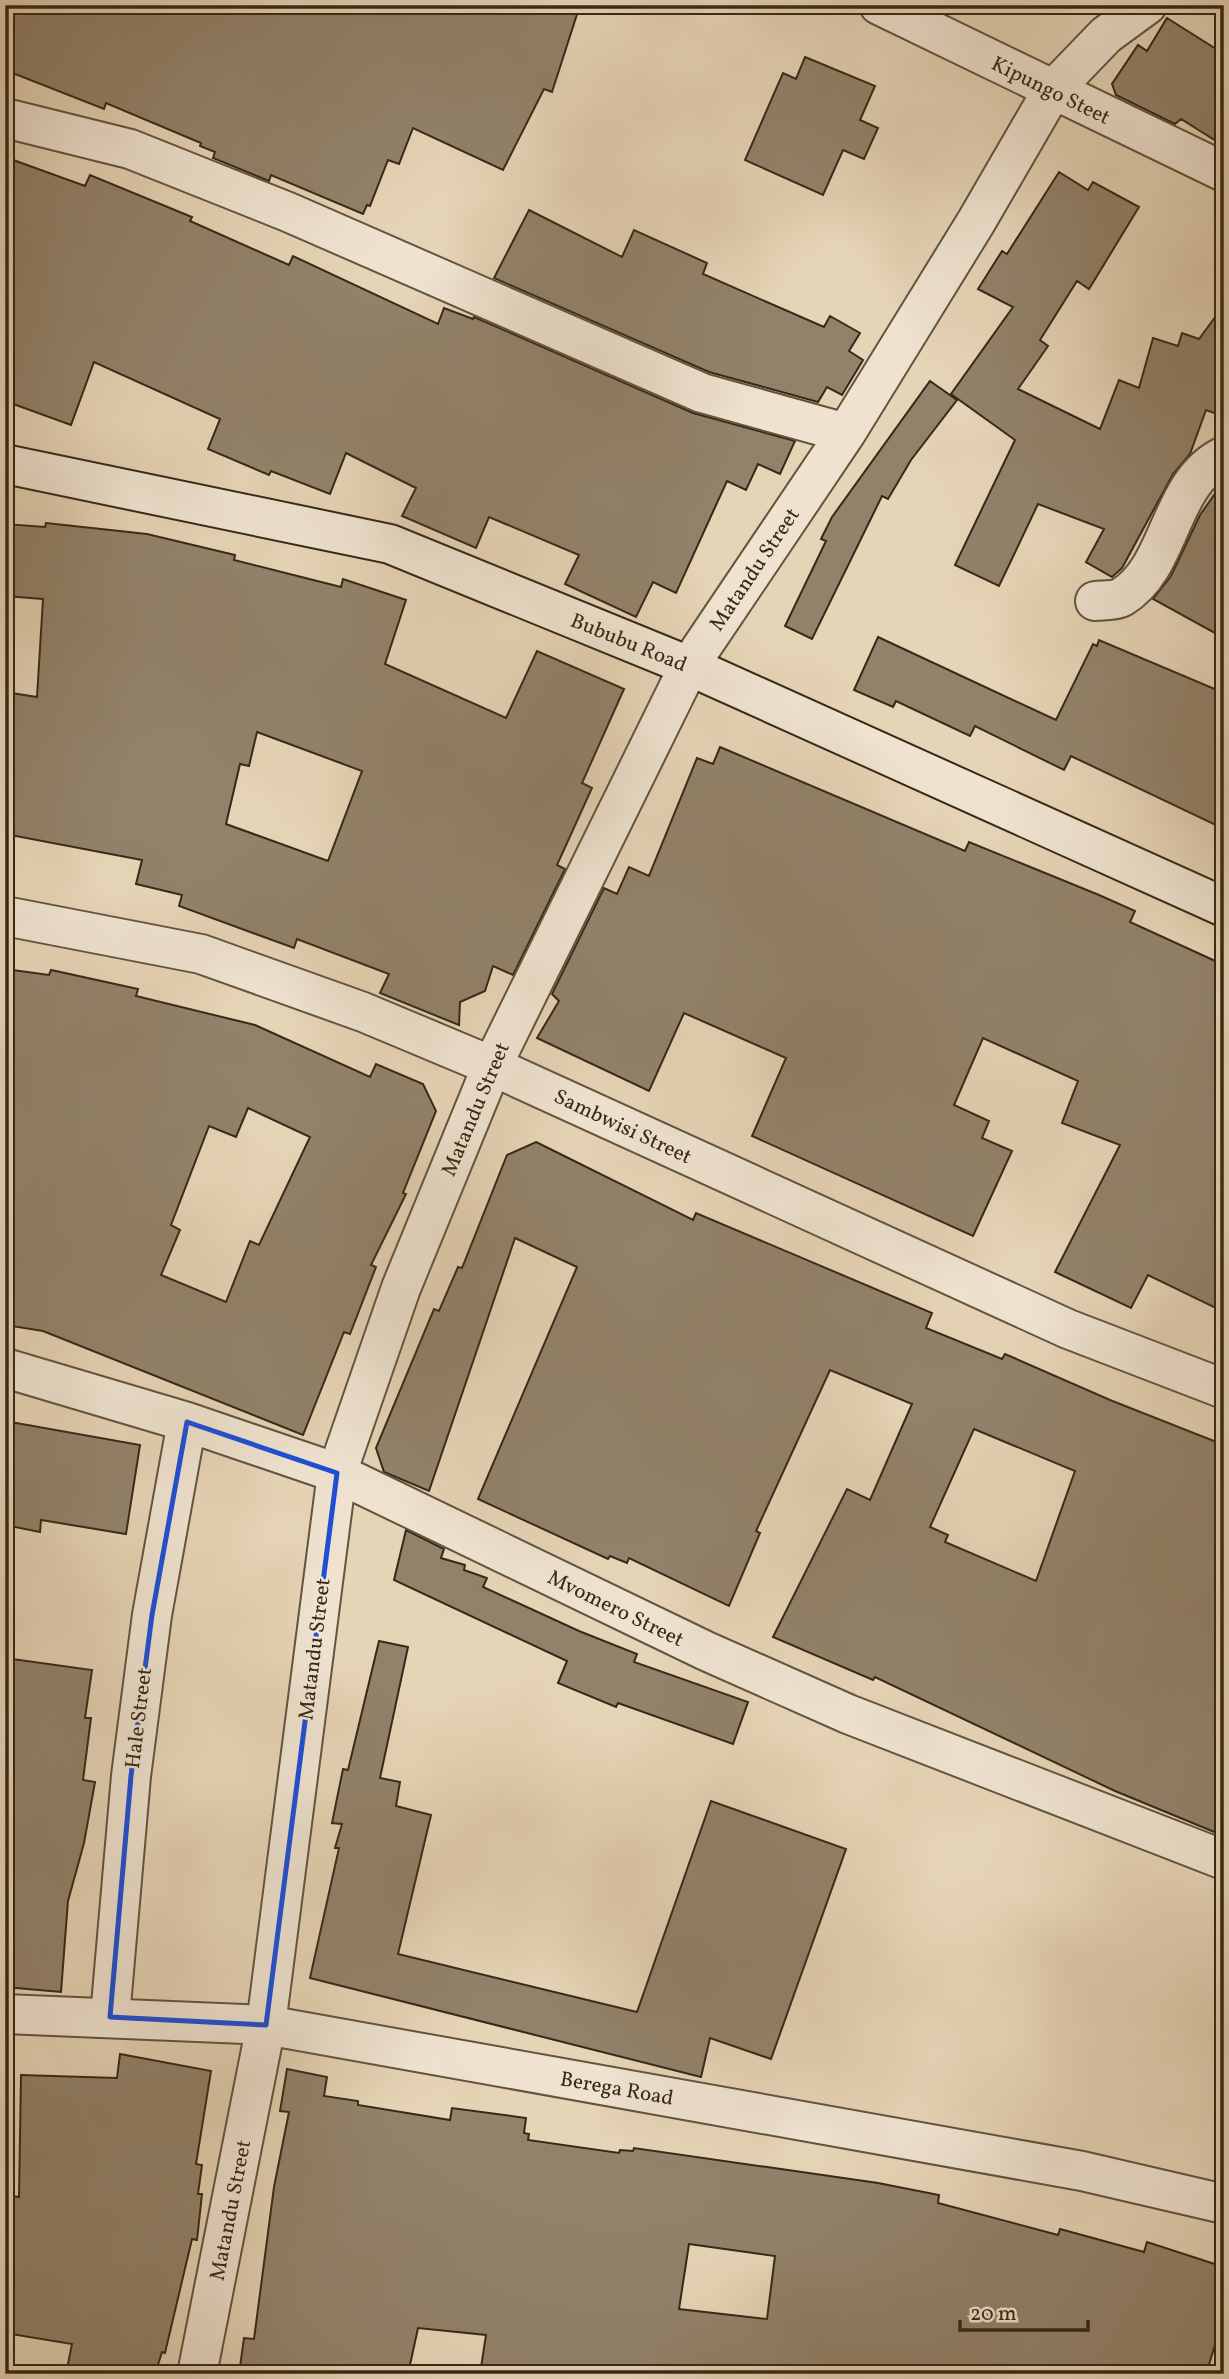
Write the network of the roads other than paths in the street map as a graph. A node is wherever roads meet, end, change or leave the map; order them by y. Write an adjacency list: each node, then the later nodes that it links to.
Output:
1 (879, 5): 3 (street, Kipungo Steet)
2 (1147, 5): 3 (street, Matandu Street)
3 (1052, 91): 5 (street, Kipungo Steet); 6 (street, Matandu Street)
4 (5, 118): 6 (street)
5 (1224, 172)
6 (846, 433): 10 (street, Matandu Street)
7 (1224, 456): 9 (street)
8 (5, 464): 10 (street, Bububu Road)
9 (1096, 601)
10 (689, 666): 11 (street, Bububu Road); 13 (street, Matandu Street)
11 (1224, 907)
12 (5, 916): 13 (street, Sambwisi Street)
13 (492, 1066): 15 (street, Sambwisi Street); 17 (street, Matandu Street)
14 (5, 1367): 16 (street, Mvomero Street)
15 (1224, 1389)
16 (187, 1422): 17 (street, Mvomero Street); 20 (street, Hale Street)
17 (337, 1473): 18 (street, Mvomero Street); 21 (street, Matandu Street)
18 (1224, 1860)
19 (5, 2014): 20 (street, Berega Road)
20 (110, 2017): 21 (street, Berega Road)
21 (266, 2025): 22 (street, Berega Road); 23 (street, Matandu Street)
22 (1224, 2204)
23 (197, 2374)

